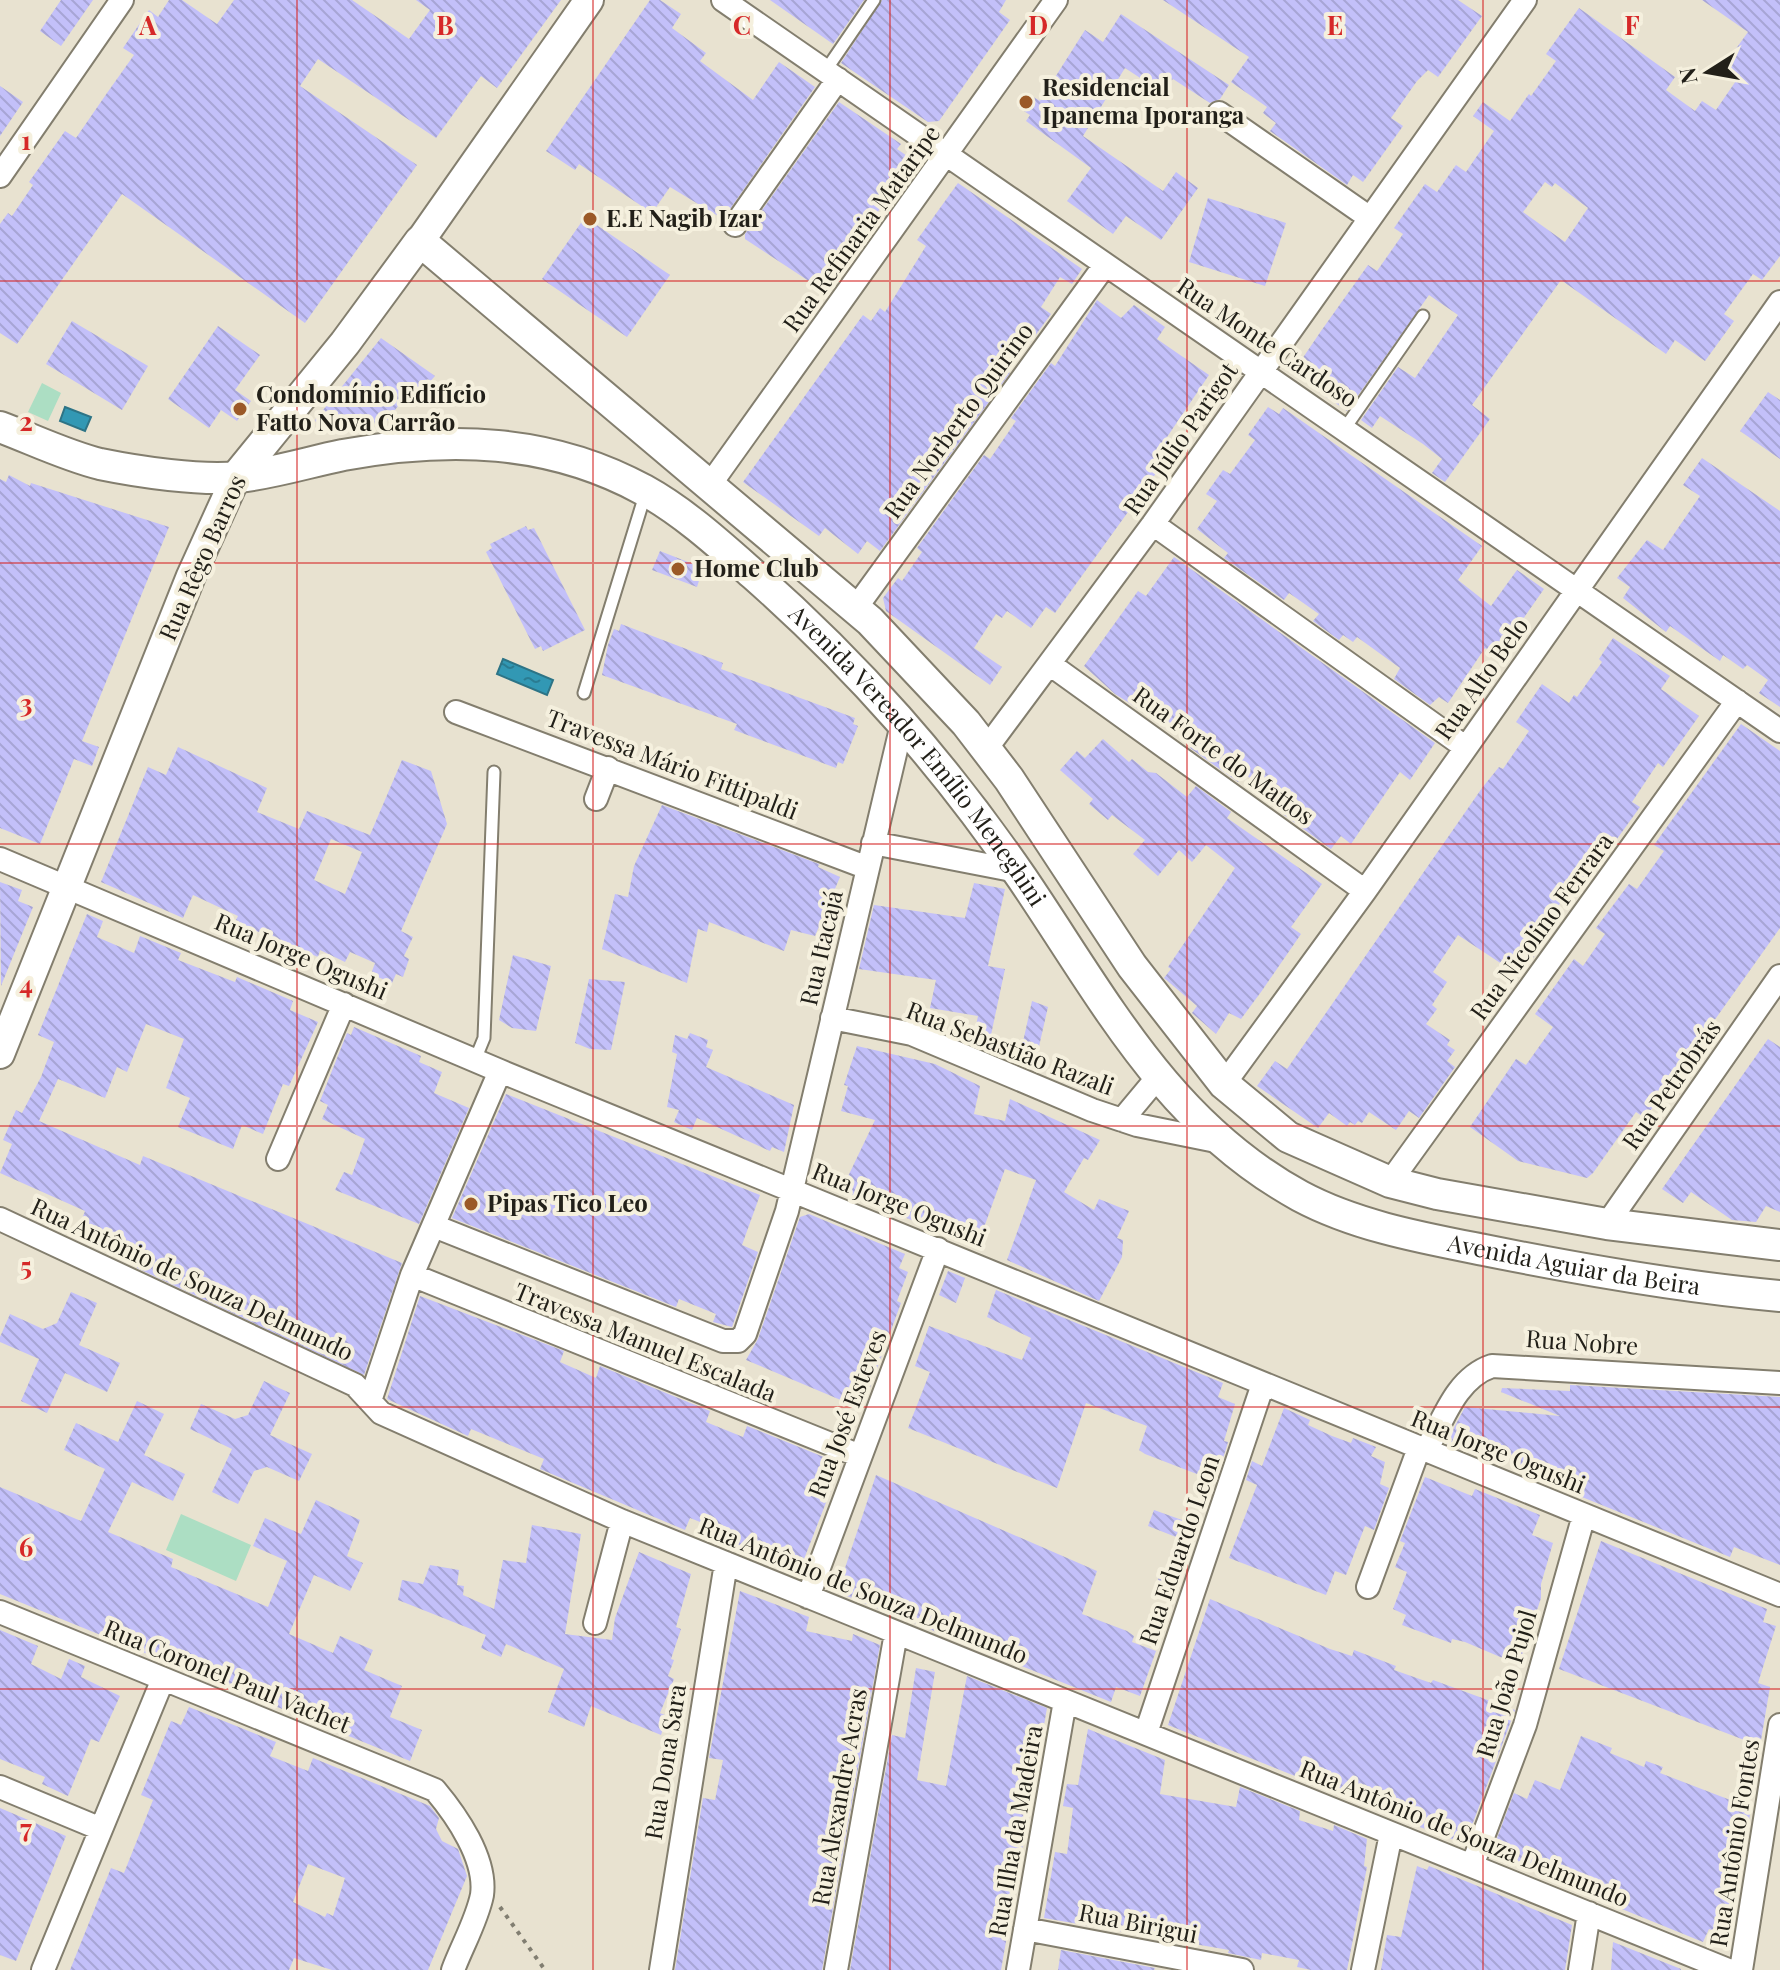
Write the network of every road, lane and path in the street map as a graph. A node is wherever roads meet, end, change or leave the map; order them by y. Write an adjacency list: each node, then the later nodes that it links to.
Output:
1 (122, 0): 10 (street)
2 (589, 0): 13 (street, Rua Rêgo Barros)
3 (723, 0): 7 (street, Rua Monte Cardoso)
4 (874, 0): 7 (lane)
5 (1056, 0): 9 (street, Rua Refinaria Mataripe)
6 (1525, 0): 11 (street, Rua Júlio Parigot)
7 (832, 75): 9 (street, Rua Monte Cardoso); 12 (street)
8 (1219, 113): 11 (street)
9 (947, 155): 14 (street, Rua Monte Cardoso); 21 (street, Rua Refinaria Mataripe)
10 (0, 176)
11 (1370, 218): 17 (street, Rua Júlio Parigot)
12 (735, 225)
13 (420, 241): 20 (main road, Rua Rêgo Barros); 21 (main road, Avenida Vereador Emílio Meneghini)
14 (1105, 265): 17 (street, Rua Monte Cardoso); 25 (street, Rua Norberto Quirino)
15 (1780, 302): 24 (street, Rua Alto Belo)
16 (1423, 316): 19 (lane)
17 (1260, 371): 19 (street, Rua Monte Cardoso); 23 (street, Rua Júlio Parigot)
18 (0, 427): 20 (main road, Avenida Vereador Emílio Meneghini)
19 (1345, 428): 24 (street, Rua Monte Cardoso)
20 (236, 477): 22 (main road, Avenida Vereador Emílio Meneghini); 41 (street, Rua Rêgo Barros)
21 (709, 486): 25 (main road, Avenida Vereador Emílio Meneghini)
22 (646, 491): 27 (lane); 30 (main road, Avenida Vereador Emílio Meneghini)
23 (1153, 524): 26 (street, Rua Júlio Parigot); 32 (street)
24 (1577, 590): 28 (street, Rua Monte Cardoso); 32 (street, Rua Alto Belo)
25 (855, 609): 33 (main road, Avenida Vereador Emílio Meneghini)
26 (1051, 665): 33 (street, Rua Júlio Parigot); 42 (street, Rua Forte do Mattos)
27 (584, 693)
28 (1737, 701): 31 (street, Rua Monte Cardoso); 54 (street, Rua Nicolino Ferrara)
29 (456, 712): 34 (street, Travessa Mário Fittipaldi)
30 (903, 720): 37 (street, Rua Itacajá); 40 (main road, Avenida Vereador Emílio Meneghini)
31 (1780, 731)
32 (1465, 747): 42 (street, Rua Alto Belo)
33 (986, 749): 50 (main road, Avenida Vereador Emílio Meneghini)
34 (608, 768): 36 (street); 39 (street, Travessa Mário Fittipaldi)
35 (494, 772): 47 (lane)
36 (596, 799)
37 (873, 843): 39 (street, Rua Itacajá); 40 (street)
38 (0, 859): 41 (street, Rua Jorge Ogushi)
39 (868, 868): 45 (street, Rua Itacajá)
40 (1017, 871): 49 (main road, Avenida Vereador Emílio Meneghini)
41 (67, 887): 44 (street, Rua Jorge Ogushi); 46 (street, Rua Rêgo Barros)
42 (1365, 891): 50 (street, Rua Alto Belo)
43 (1780, 976): 58 (street, Rua Petrobrás)
44 (344, 1004): 47 (street, Rua Jorge Ogushi); 53 (street)
45 (832, 1018): 51 (street, Rua Sebastião Razali); 55 (street, Rua Itacajá)
46 (0, 1054)
47 (475, 1060): 48 (street, Rua Jorge Ogushi)
48 (500, 1071): 55 (street, Rua Jorge Ogushi); 59 (street)
49 (1157, 1078): 51 (street, Rua Sebastião Razali); 52 (main road, Avenida Vereador Emílio Meneghini)
50 (1224, 1084): 54 (main road, Avenida Vereador Emílio Meneghini)
51 (1122, 1120): 52 (street, Rua Sebastião Razali)
52 (1221, 1142): 57 (main road, Avenida Vereador Emílio Meneghini)
53 (278, 1159)
54 (1390, 1182): 58 (main road, Avenida Aguiar da Beira)
55 (792, 1189): 59 (street, Rua Itacajá); 61 (street, Rua Jorge Ogushi)
56 (0, 1219): 66 (street, Rua Antônio de Souza Delmundo)
57 (1368, 1222): 63 (main road, Avenida Aguiar da Beira)
58 (1607, 1224): 60 (main road, Avenida Aguiar da Beira)
59 (434, 1226): 62 (street)
60 (1780, 1245)
61 (938, 1249): 65 (street, Rua Jorge Ogushi); 68 (street, Rua José Esteves)
62 (412, 1275): 66 (street); 68 (street, Travessa Manuel Escalada)
63 (1780, 1296)
64 (1780, 1383): 67 (street, Rua Nobre)
65 (1263, 1384): 67 (street, Rua Jorge Ogushi); 81 (street, Rua Eduardo Leon)
66 (370, 1401): 70 (street, Rua Antônio de Souza Delmundo)
67 (1422, 1450): 69 (street, Rua Jorge Ogushi); 72 (street, Rua Nobre)
68 (860, 1456): 74 (street, Rua José Esteves)
69 (1584, 1515): 73 (street, Rua Jorge Ogushi); 85 (street, Rua João Pujol)
70 (622, 1521): 71 (street, Rua Antônio de Souza Delmundo); 76 (street)
71 (726, 1563): 74 (street, Rua Antônio de Souza Delmundo); 92 (street, Rua Dona Sara)
72 (1368, 1587)
73 (1780, 1595)
74 (808, 1597): 77 (street, Rua Antônio de Souza Delmundo)
75 (0, 1612): 78 (street, Rua Coronel Paul Vachet)
76 (595, 1623)
77 (896, 1633): 79 (street, Rua Antônio de Souza Delmundo); 93 (street, Rua Alexandre Acras)
78 (163, 1679): 83 (street); 86 (street, Rua Coronel Paul Vachet)
79 (1065, 1701): 81 (street, Rua Antônio de Souza Delmundo); 88 (street, Rua Ilha da Madeira)
80 (1780, 1725): 99 (street, Rua Antônio Fontes)
81 (1146, 1733): 84 (street, Rua Antônio de Souza Delmundo)
82 (0, 1787): 83 (street)
83 (101, 1829): 89 (street)
84 (1391, 1834): 85 (street, Rua Antônio de Souza Delmundo); 96 (street)
85 (1472, 1866): 87 (street, Rua Antônio de Souza Delmundo)
86 (483, 1883): 90 (street); 91 (path)
87 (1589, 1913): 97 (street); 98 (street, Rua Antônio de Souza Delmundo)
88 (1025, 1929): 94 (street, Rua Ilha da Madeira); 95 (street, Rua Birigui)
89 (43, 1970)
90 (453, 1970)
91 (545, 1970)
92 (661, 1970)
93 (836, 1970)
94 (1018, 1970)
95 (1242, 1970)
96 (1363, 1970)
97 (1580, 1970)
98 (1728, 1970)
99 (1741, 1970)

